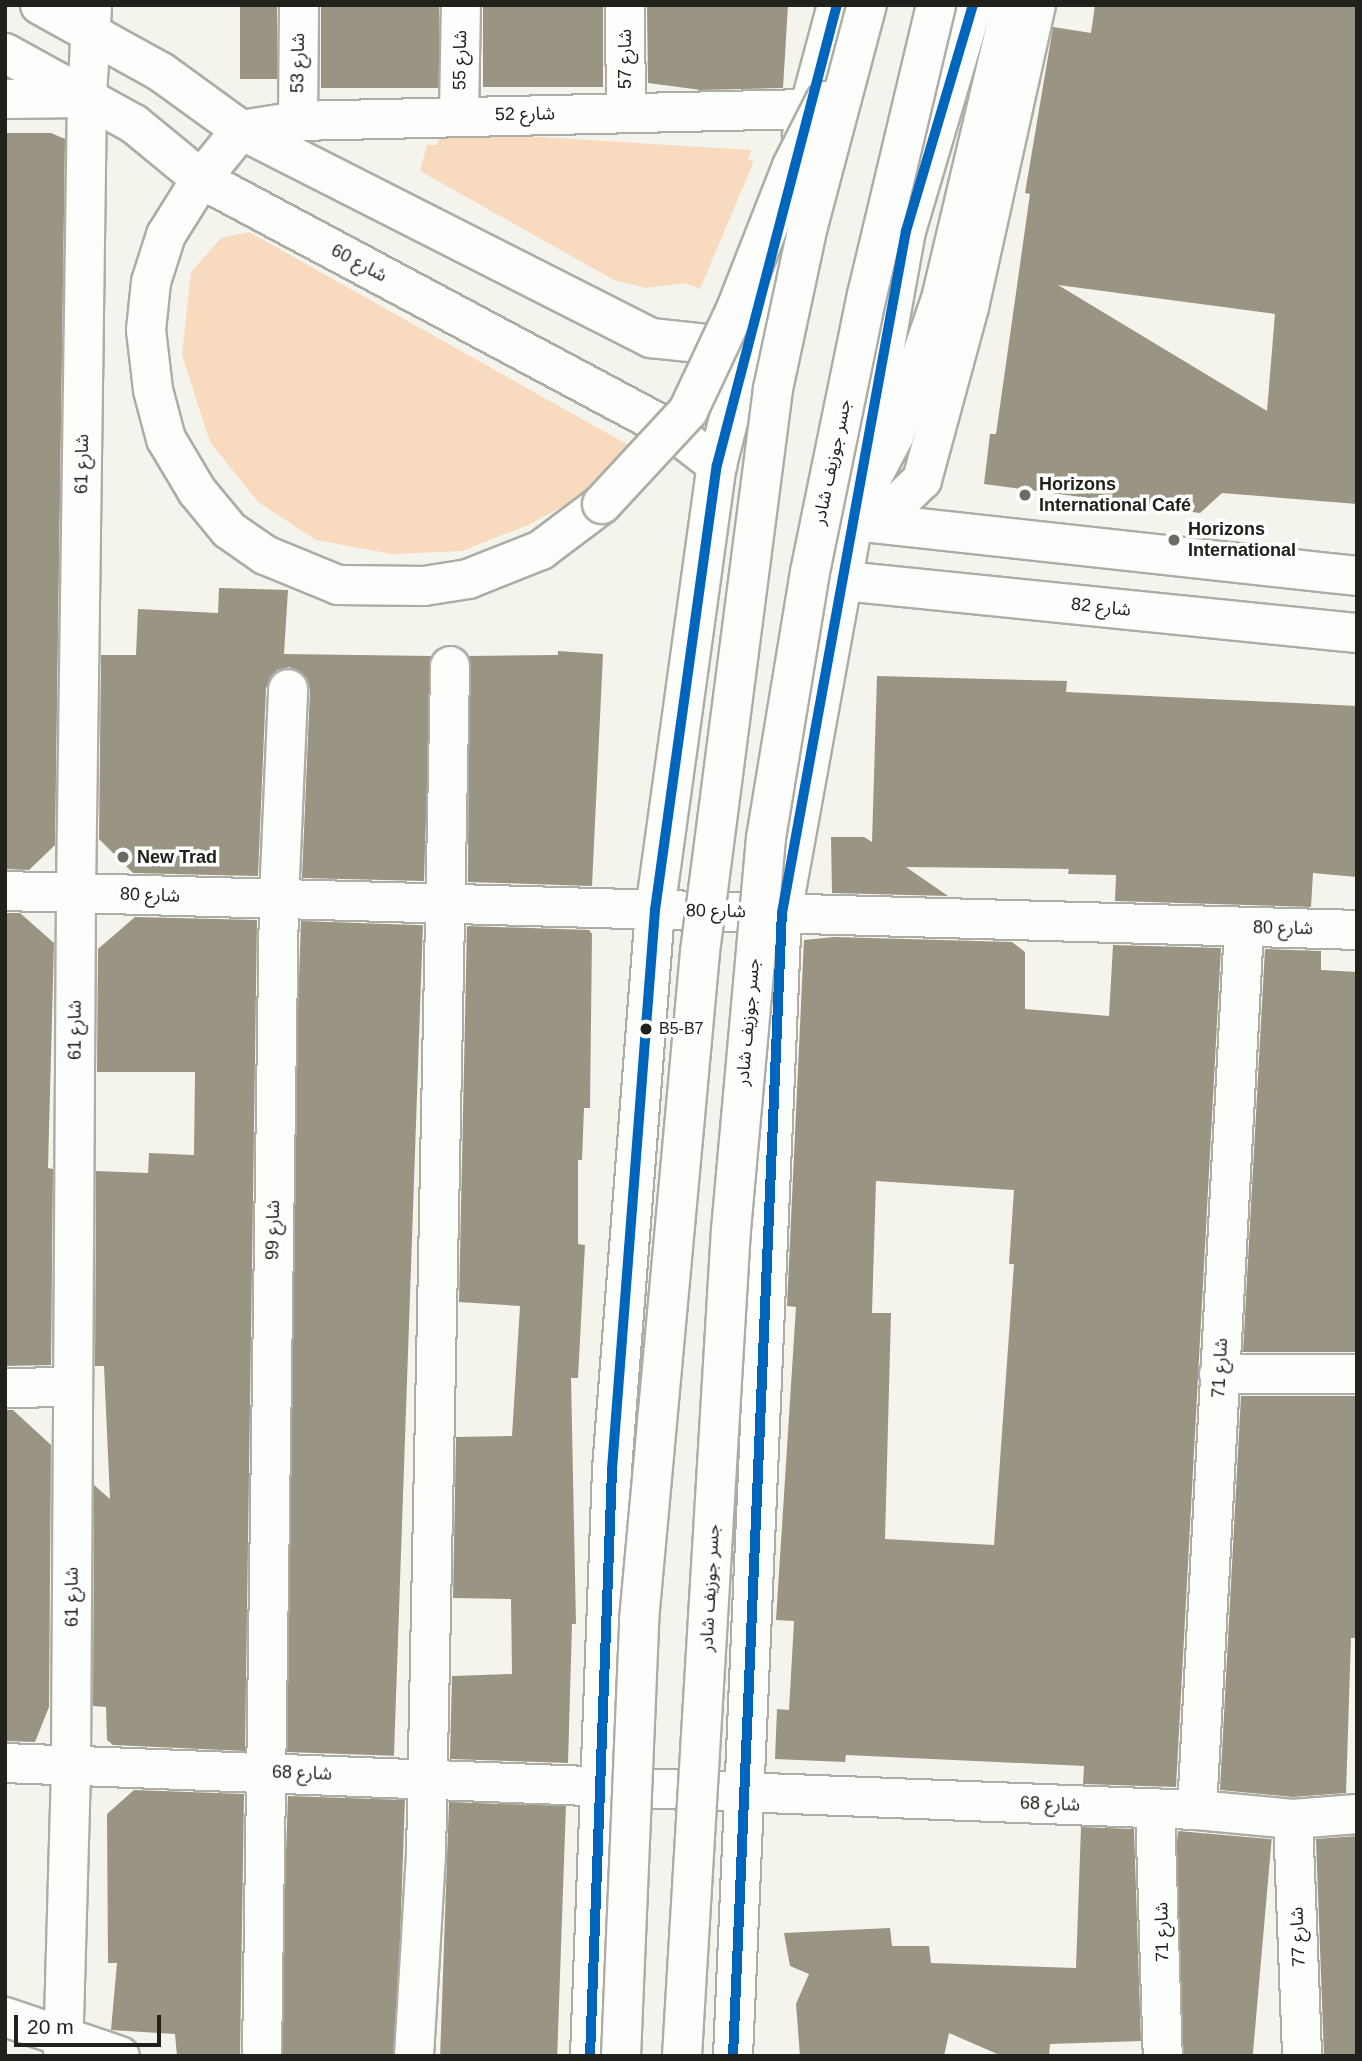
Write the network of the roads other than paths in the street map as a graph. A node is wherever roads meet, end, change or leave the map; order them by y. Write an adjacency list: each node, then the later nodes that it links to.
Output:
1 (40, 5): 10 (main road)
2 (299, 5): 18 (main road, شارع 53)
3 (461, 5): 17 (main road, شارع 55)
4 (625, 5): 16 (main road, شارع 57)
5 (837, 5): 15 (main road)
6 (936, 5): 60 (main road, جسر جوزيف شادر, bridge)
7 (973, 5): 23 (main road)
8 (1011, 5): 23 (main road)
9 (1036, 5): 23 (main road)
10 (92, 19): 13 (main road, شارع 61); 19 (main road)
11 (862, 21): 20 (main road, bridge); 59 (main road, bridge)
12 (5, 53): 13 (main road, شارع 60)
13 (87, 98): 14 (main road); 20 (main road, شارع 60); 32 (main road, شارع 61)
14 (5, 99)
15 (809, 109): 16 (main road, شارع 52); 21 (main road)
16 (626, 113): 17 (main road, شارع 52)
17 (459, 116): 18 (main road, شارع 52)
18 (298, 121): 19 (main road, شارع 52)
19 (241, 130): 20 (main road); 21 (main road)
20 (201, 179): 22 (main road, شارع 60)
21 (748, 339): 22 (main road)
22 (717, 465): 35 (main road)
23 (857, 511): 24 (main road); 26 (main road)
24 (1088, 549): 25 (main road); 27 (main road)
25 (1357, 576)
26 (844, 581): 27 (main road, شارع 82); 36 (main road)
27 (1082, 605): 28 (main road, شارع 82)
28 (1357, 634)
29 (450, 666): 34 (main road)
30 (288, 689): 33 (main road, شارع 99)
31 (5, 891): 32 (main road, شارع 80)
32 (76, 893): 33 (main road, شارع 80); 41 (main road, شارع 61)
33 (279, 899): 34 (main road, شارع 80); 45 (main road, شارع 99)
34 (443, 905): 35 (main road, شارع 80); 46 (main road)
35 (655, 910): 36 (main road, شارع 80); 47 (main road)
36 (782, 913): 37 (main road, شارع 80); 48 (main road)
37 (1244, 927): 38 (main road, شارع 80); 39 (main road, شارع 71)
38 (1357, 930)
39 (1219, 1374): 40 (main road); 50 (main road, شارع 71)
40 (1357, 1374)
41 (72, 1387): 42 (main road); 44 (main road, شارع 61)
42 (5, 1388)
43 (5, 1763): 44 (main road, شارع 68)
44 (71, 1764): 45 (main road, شارع 68); 54 (main road, شارع 61)
45 (267, 1772): 46 (main road, شارع 68); 56 (main road, شارع 99)
46 (425, 1778): 47 (main road, شارع 68); 57 (main road)
47 (599, 1785): 48 (main road, شارع 68); 58 (main road)
48 (742, 1792): 49 (main road, شارع 68); 61 (main road)
49 (1155, 1808): 50 (main road, شارع 68); 62 (main road, شارع 71)
50 (1197, 1810): 52 (main road, شارع 68)
51 (1357, 1814): 52 (main road, شارع 68)
52 (1293, 1819): 63 (main road, شارع 77)
53 (5, 2017): 54 (main road)
54 (64, 2048): 55 (main road)
55 (120, 2056)
56 (262, 2056)
57 (414, 2056)
58 (590, 2056)
59 (621, 2056)
60 (682, 2056)
61 (733, 2056)
62 (1163, 2056)
63 (1302, 2056)

